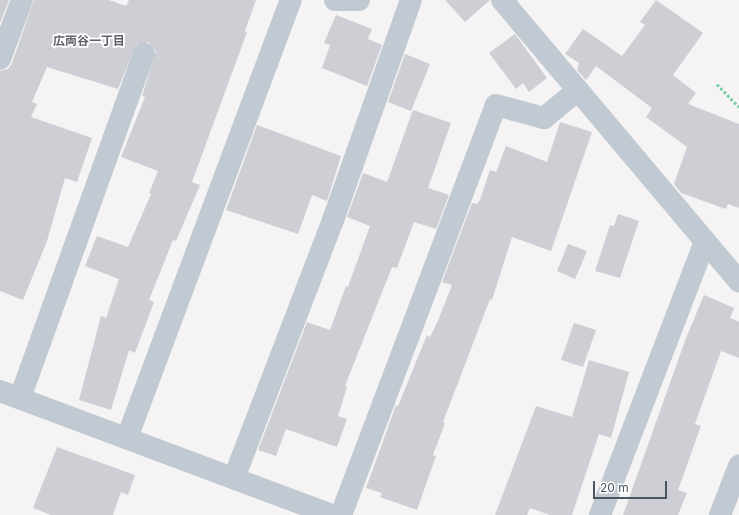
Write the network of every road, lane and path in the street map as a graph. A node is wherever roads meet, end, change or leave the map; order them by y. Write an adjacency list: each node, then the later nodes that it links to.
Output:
1 (22, 0): 8 (street)
2 (292, 0): 15 (street)
3 (335, 0): 4 (street)
4 (359, 0)
5 (411, 0): 17 (street)
6 (502, 0): 10 (street)
7 (144, 54): 14 (street)
8 (0, 59)
9 (717, 84): 11 (path)
10 (578, 90): 12 (street); 19 (street)
11 (739, 107)
12 (705, 241): 13 (street); 20 (street)
13 (739, 281)
14 (10, 394): 15 (street)
15 (127, 438): 17 (street)
16 (739, 466): 21 (street)
17 (234, 478): 18 (street)
18 (331, 515)
19 (341, 515)
20 (600, 515)
21 (720, 515)

